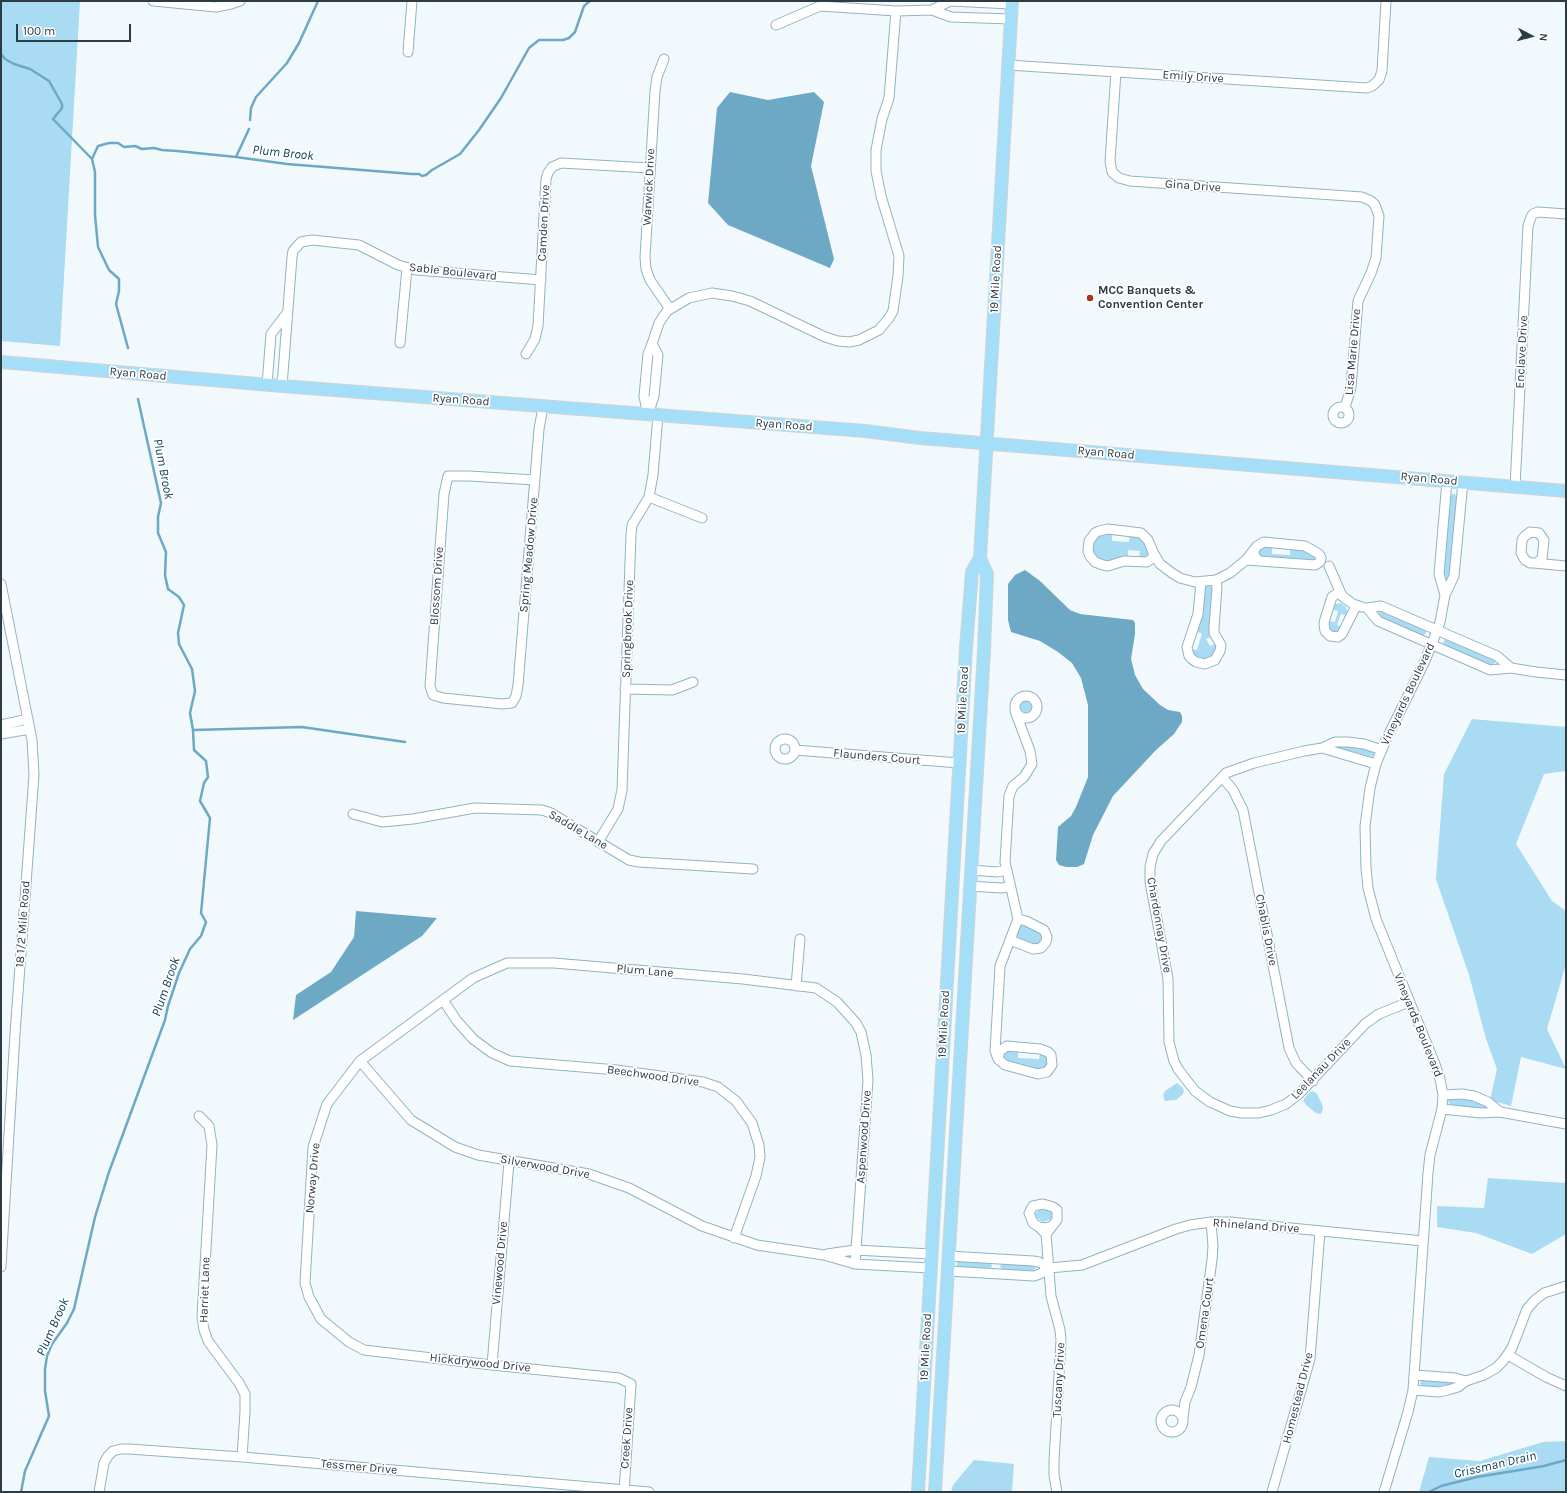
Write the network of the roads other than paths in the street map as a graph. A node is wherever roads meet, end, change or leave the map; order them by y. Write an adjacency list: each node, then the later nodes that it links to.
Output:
1 (153, 1): 2 (street)
2 (240, 1)
3 (412, 1): 10 (street)
4 (1386, 1): 13 (street, Emily Drive)
5 (1012, 2): 6 (street); 8 (main road, 19 Mile Road)
6 (932, 10): 7 (street); 8 (street)
7 (896, 11): 9 (street); 19 (street)
8 (1011, 19): 12 (main road, 19 Mile Road)
9 (776, 25)
10 (408, 52)
11 (664, 59): 14 (street, Warwick Drive)
12 (1008, 65): 13 (street, Emily Drive); 29 (main road, 19 Mile Road)
13 (1116, 72): 15 (street, Gina Drive)
14 (650, 168): 18 (street, Camden Drive); 19 (street, Warwick Drive)
15 (1375, 205): 27 (street, Lisa Marie Drive)
16 (1566, 214): 33 (street, Enclave Drive)
17 (406, 268): 18 (street, Sable Boulevard); 20 (street, Sable Boulevard); 21 (street)
18 (541, 280): 22 (street, Camden Drive)
19 (670, 309): 28 (street, Springbrook Drive)
20 (287, 314): 24 (street); 25 (street, Sable Boulevard)
21 (400, 343)
22 (526, 354)
23 (1, 362): 24 (main road, Ryan Road)
24 (267, 385): 25 (main road, Ryan Road)
25 (282, 386): 26 (main road, Ryan Road)
26 (543, 406): 28 (main road, Ryan Road); 30 (street, Spring Meadow Drive)
27 (1345, 407)
28 (653, 415): 29 (main road, Ryan Road); 35 (street, Springbrook Drive)
29 (987, 443): 31 (main road, Ryan Road); 41 (main road, 19 Mile Road)
30 (535, 480): 66 (street, Spring Meadow Drive); 66 (street, Blossom Drive)
31 (1447, 481): 32 (main road, Ryan Road); 56 (street, Vineyards Boulevard)
32 (1463, 482): 33 (main road, Ryan Road); 56 (street, Vineyards Boulevard)
33 (1516, 487): 34 (main road, Ryan Road)
34 (1566, 491)
35 (649, 497): 36 (street); 65 (street, Springbrook Drive)
36 (702, 518)
37 (1256, 546): 40 (street); 42 (street); 43 (street)
38 (1153, 552): 44 (street); 44 (street); 46 (street)
39 (1543, 552): 45 (street); 45 (street); 48 (street)
40 (1319, 554): 47 (street); 49 (street)
41 (980, 558): 55 (main road, 19 Mile Road); 57 (main road, 19 Mile Road)
42 (1246, 560): 43 (street); 51 (street)
43 (1258, 560): 47 (street)
44 (1146, 562): 46 (street)
45 (1533, 563): 48 (street)
46 (1160, 564): 52 (street)
47 (1315, 565): 49 (street)
48 (1550, 565): 50 (street)
49 (1329, 566): 54 (street)
50 (1566, 566)
51 (1216, 580): 52 (street); 52 (street)
52 (1201, 582)
53 (1, 584): 69 (street, 18 1/2 Mile Road)
54 (1339, 592): 58 (street); 58 (street)
55 (971, 594): 57 (main road); 73 (main road, 19 Mile Road)
56 (1444, 595): 60 (street, Vineyards Boulevard)
57 (986, 599): 75 (main road, 19 Mile Road)
58 (1356, 606): 59 (street)
59 (1367, 608): 60 (street); 61 (street)
60 (1437, 630): 61 (street, Vineyards Boulevard); 62 (street)
61 (1432, 644): 62 (street); 78 (street, Vineyards Boulevard)
62 (1510, 668): 63 (street)
63 (1566, 675)
64 (693, 682): 65 (street)
65 (626, 689): 83 (street, Springbrook Drive)
66 (512, 702)
67 (1015, 711): 68 (street); 68 (street); 72 (street)
68 (1027, 718): 72 (street)
69 (28, 719): 70 (street); 71 (street, 18 1/2 Mile Road)
70 (1, 725)
71 (30, 729): 74 (street); 111 (street, 18 1/2 Mile Road)
72 (1023, 729): 86 (street)
73 (962, 730): 75 (main road); 79 (main road, 19 Mile Road)
74 (1, 734)
75 (979, 739): 85 (main road, 19 Mile Road)
76 (1322, 748): 78 (street, Chardonnay Drive); 80 (street, Chardonnay Drive); 81 (street, Chardonnay Drive)
77 (795, 750): 79 (street, Flaunders Court)
78 (1382, 750): 80 (street, Vineyards Boulevard)
79 (960, 763): 87 (main road, 19 Mile Road)
80 (1376, 764): 95 (street, Vineyards Boulevard)
81 (1222, 777): 101 (street, Chardonnay Drive); 102 (street, Chablis Drive)
82 (353, 814): 83 (street, Saddle Lane)
83 (598, 842): 84 (street, Saddle Lane)
84 (753, 869)
85 (971, 870): 86 (street); 89 (main road, 19 Mile Road)
86 (1006, 870): 88 (street)
87 (952, 883): 89 (main road); 108 (main road, 19 Mile Road)
88 (1010, 887): 89 (street); 90 (street)
89 (970, 888): 110 (main road, 19 Mile Road)
90 (1018, 919): 92 (street); 92 (street)
91 (800, 939): 93 (street)
92 (1010, 940): 97 (street)
93 (796, 986): 94 (street, Plum Lane); 96 (street, Plum Lane)
94 (442, 1000): 100 (street, Norway Drive); 117 (street, Beechwood Drive)
95 (1409, 1002): 102 (street, Leelanau Drive); 103 (street, Vineyards Boulevard)
96 (848, 1014): 119 (street, Aspenwood Drive)
97 (995, 1046): 98 (street); 99 (street)
98 (1007, 1046): 99 (street); 99 (street)
99 (998, 1059)
100 (360, 1061): 109 (street, Silverwood Drive); 131 (street, Norway Drive)
101 (1186, 1080): 102 (street, Leelanau Drive)
102 (1313, 1081)
103 (1443, 1095): 104 (street, Vineyards Boulevard); 105 (street)
104 (1442, 1109): 105 (street); 118 (street, Vineyards Boulevard)
105 (1500, 1112): 107 (street)
106 (199, 1116): 142 (street, Harriet Lane)
107 (1566, 1124)
108 (937, 1160): 110 (main road); 120 (main road, 19 Mile Road)
109 (509, 1162): 117 (street, Silverwood Drive); 133 (street, Vinewood Drive)
110 (954, 1167): 122 (main road, 19 Mile Road)
111 (3, 1200): 124 (street, 18 1/2 Mile Road)
112 (1211, 1222): 115 (street, Rhineland Drive); 126 (street, Rhineland Drive); 139 (street, Omena Court)
113 (1052, 1226): 114 (street); 114 (street); 116 (street)
114 (1039, 1227): 116 (street)
115 (1320, 1231): 118 (street, Rhineland Drive); 149 (street, Homestead Drive)
116 (1046, 1234): 126 (street, Tuscany Drive)
117 (734, 1238): 121 (street, Silverwood Drive)
118 (1423, 1240): 134 (street, Vineyards Boulevard)
119 (856, 1250): 120 (street, Silverwood Drive); 121 (street, Silverwood Drive); 123 (street, Aspenwood Drive)
120 (931, 1254): 125 (main road, 19 Mile Road)
121 (824, 1255): 123 (street, Silverwood Drive)
122 (949, 1256): 126 (street, Rhineland Drive); 127 (main road, 19 Mile Road)
123 (855, 1264): 125 (street, Silverwood Drive)
124 (1, 1267)
125 (930, 1268): 129 (main road, 19 Mile Road)
126 (1049, 1268): 127 (street, Rhineland Drive); 148 (street, Tuscany Drive)
127 (948, 1271): 130 (main road, 19 Mile Road)
128 (1566, 1286): 132 (street)
129 (928, 1302): 130 (main road); 146 (main road, 19 Mile Road)
130 (946, 1310): 147 (main road, 19 Mile Road)
131 (333, 1330): 133 (street, Hickdrywood Drive)
132 (1508, 1355): 135 (street); 137 (street)
133 (492, 1365): 136 (street, Hickdrywood Drive)
134 (1415, 1375): 135 (street); 138 (street, Vineyards Boulevard)
135 (1466, 1381): 138 (street)
136 (631, 1384): 143 (street, Creek Drive)
137 (1566, 1386)
138 (1413, 1390): 150 (street, Vineyards Boulevard)
139 (1185, 1402): 140 (street); 141 (street, Omena Court)
140 (1172, 1410): 141 (street); 141 (street)
141 (1183, 1418)
142 (242, 1457): 143 (street, Tessmer Drive); 144 (street, Tessmer Drive)
143 (624, 1491): 145 (street, Tessmer Drive)
144 (99, 1492)
145 (649, 1492)
146 (918, 1492)
147 (935, 1492)
148 (1057, 1492)
149 (1272, 1492)
150 (1384, 1492)

